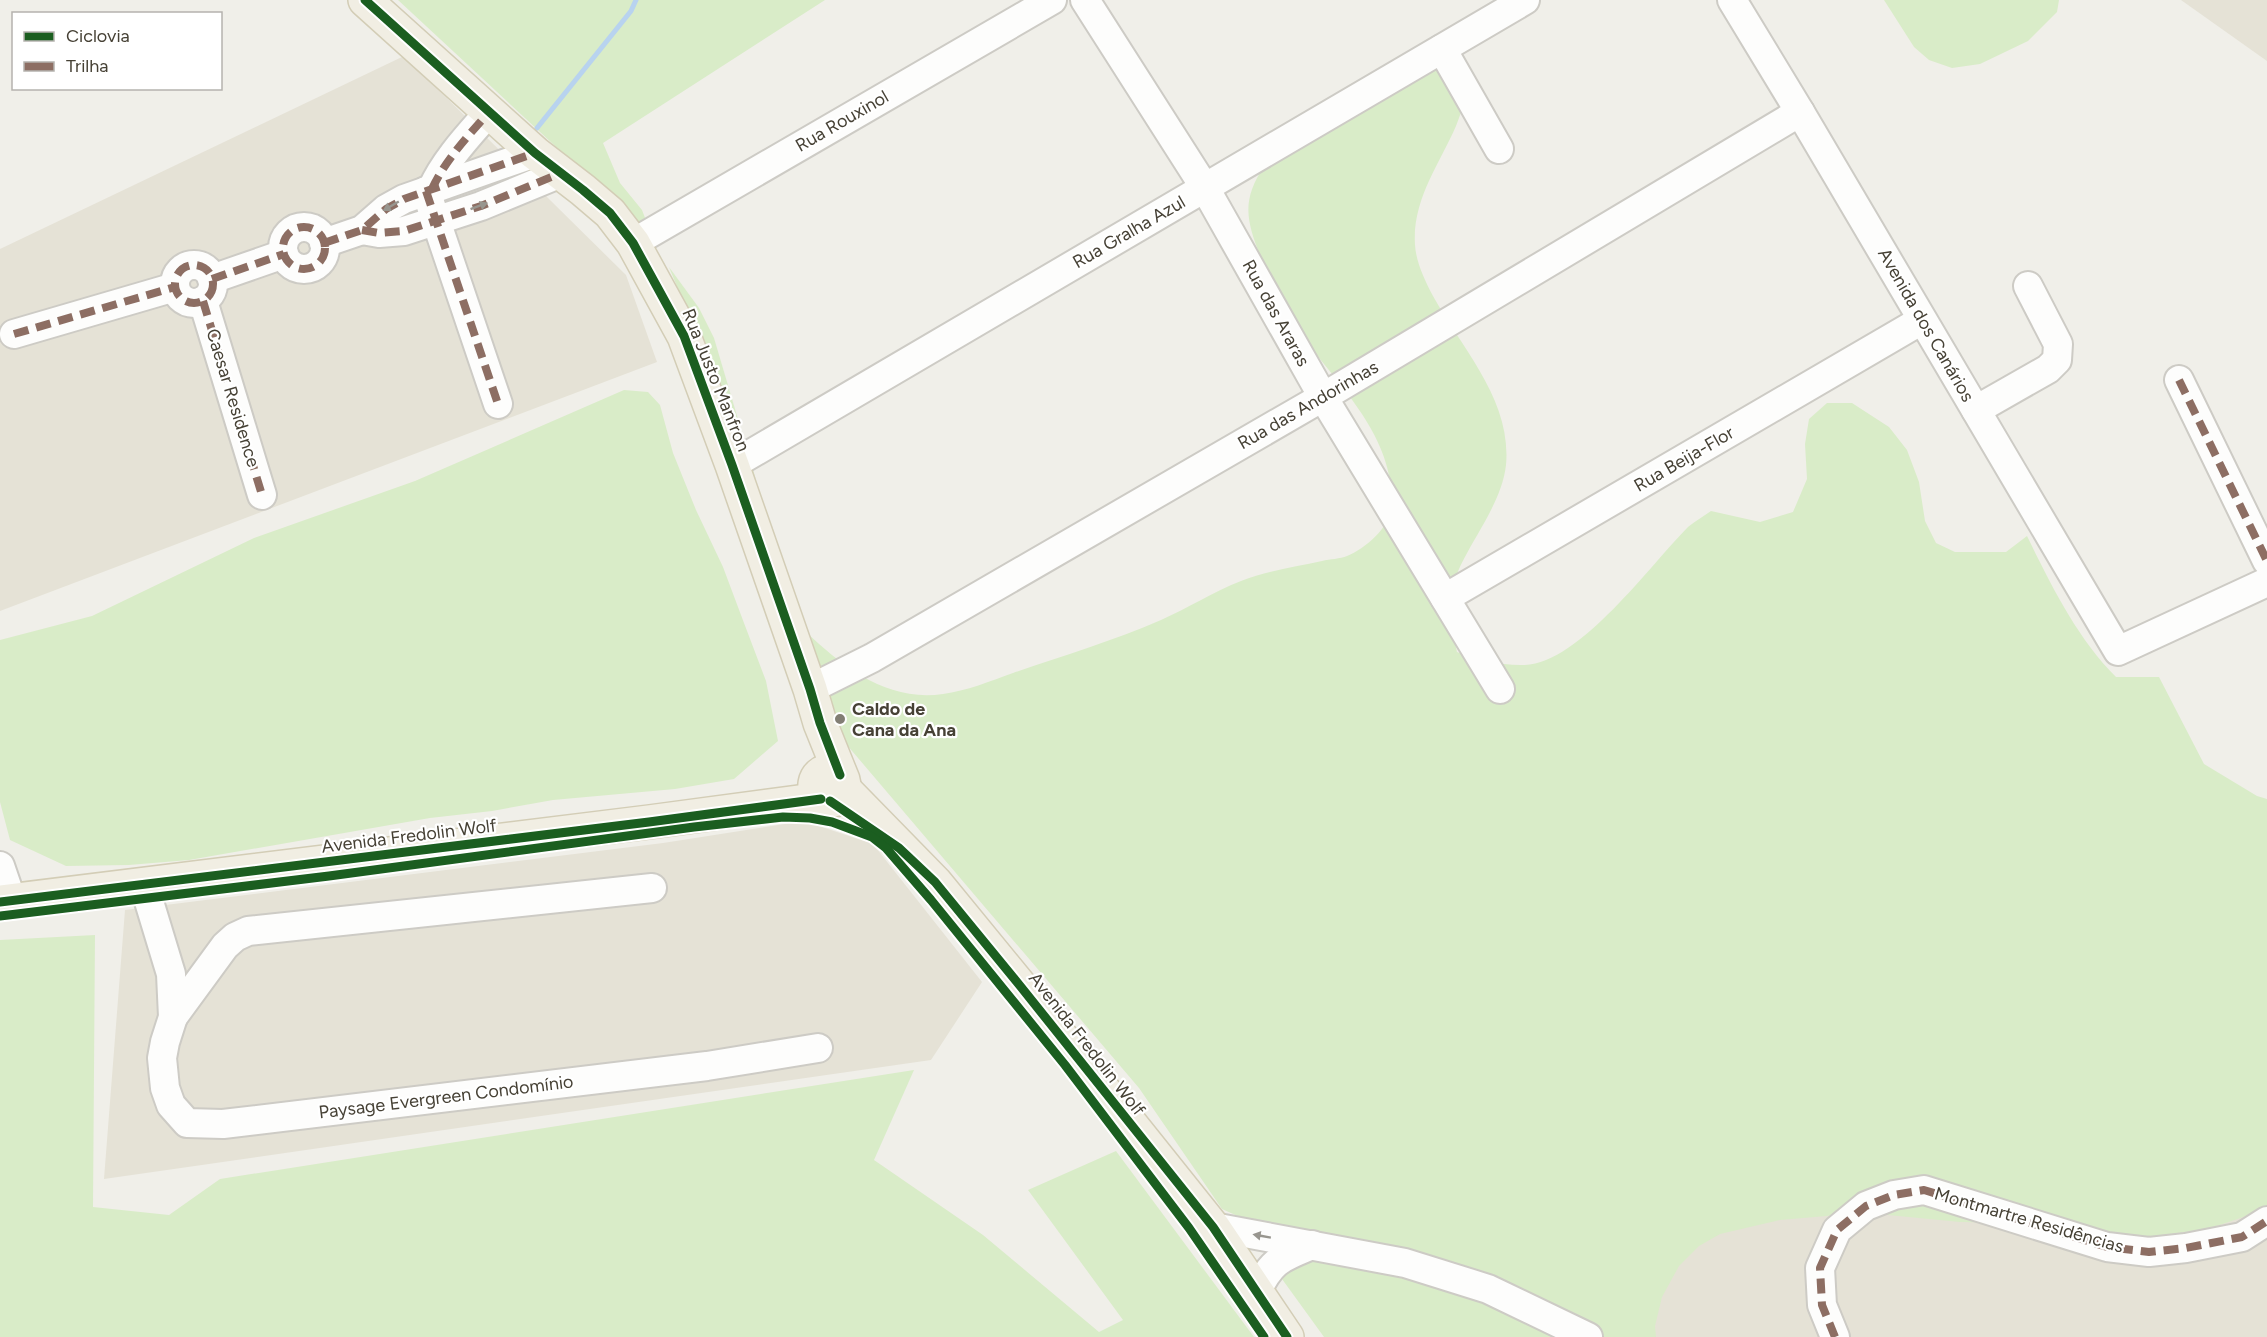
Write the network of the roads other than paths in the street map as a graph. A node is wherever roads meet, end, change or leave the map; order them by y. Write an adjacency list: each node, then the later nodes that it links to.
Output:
1 (365, 0): 7 (main road, Rua Justo Manfron)
2 (1052, 0): 16 (street, Rua Rouxinol)
3 (1085, 0): 12 (street, Rua das Araras)
4 (1526, 0): 6 (street, Rua Gralha Azul)
5 (1732, 0): 8 (street, Avenida dos Canários)
6 (1443, 49): 9 (street); 12 (street, Rua Gralha Azul)
7 (489, 112): 10 (main road, Rua Justo Manfron); 13 (street)
8 (1800, 112): 19 (street, Avenida dos Canários); 22 (street, Rua das Andorinhas)
9 (1499, 149)
10 (535, 153): 11 (main road, Rua Justo Manfron); 13 (street)
11 (561, 173): 14 (street, one-way to 11); 16 (main road, Rua Justo Manfron)
12 (1205, 188): 22 (street, Rua das Araras); 25 (street, Rua Gralha Azul)
13 (429, 190): 14 (street); 15 (street, one-way to 15)
14 (436, 221): 15 (street); 23 (street)
15 (362, 230): 18 (street)
16 (633, 243): 25 (main road, Rua Justo Manfron)
17 (2028, 286): 24 (street)
18 (208, 290): 20 (street); 26 (street, Caesar Residence)
19 (1922, 320): 24 (street, Avenida dos Canários); 29 (street, Rua Beija-Flor)
20 (14, 334)
21 (2179, 380): 27 (street)
22 (1323, 397): 29 (street, Rua das Araras); 30 (street, Rua das Andorinhas)
23 (498, 404)
24 (1976, 410): 28 (street, Avenida dos Canários)
25 (732, 465): 30 (main road, Rua Justo Manfron)
26 (262, 495)
27 (2267, 561)
28 (2267, 582)
29 (1445, 598): 31 (street, Rua das Araras)
30 (810, 689): 32 (main road, Rua Justo Manfron)
31 (1500, 689)
32 (828, 787): 34 (main road, Avenida Fredolin Wolf); 40 (main road, Avenida Fredolin Wolf)
33 (0, 866): 36 (street)
34 (144, 885): 36 (main road, Avenida Fredolin Wolf); 37 (street, Paysage Evergreen Condomínio)
35 (652, 888): 37 (street, Paysage Evergreen Condomínio)
36 (6, 902)
37 (173, 1017): 38 (street, Paysage Evergreen Condomínio)
38 (818, 1048)
39 (2267, 1221): 45 (street, Montmartre Residências)
40 (1213, 1227): 41 (street, one-way to 40); 42 (main road, Avenida Fredolin Wolf)
41 (1312, 1245): 42 (street); 44 (street)
42 (1257, 1291): 43 (main road, Avenida Fredolin Wolf)
43 (1287, 1337)
44 (1588, 1337)
45 (1835, 1337)

